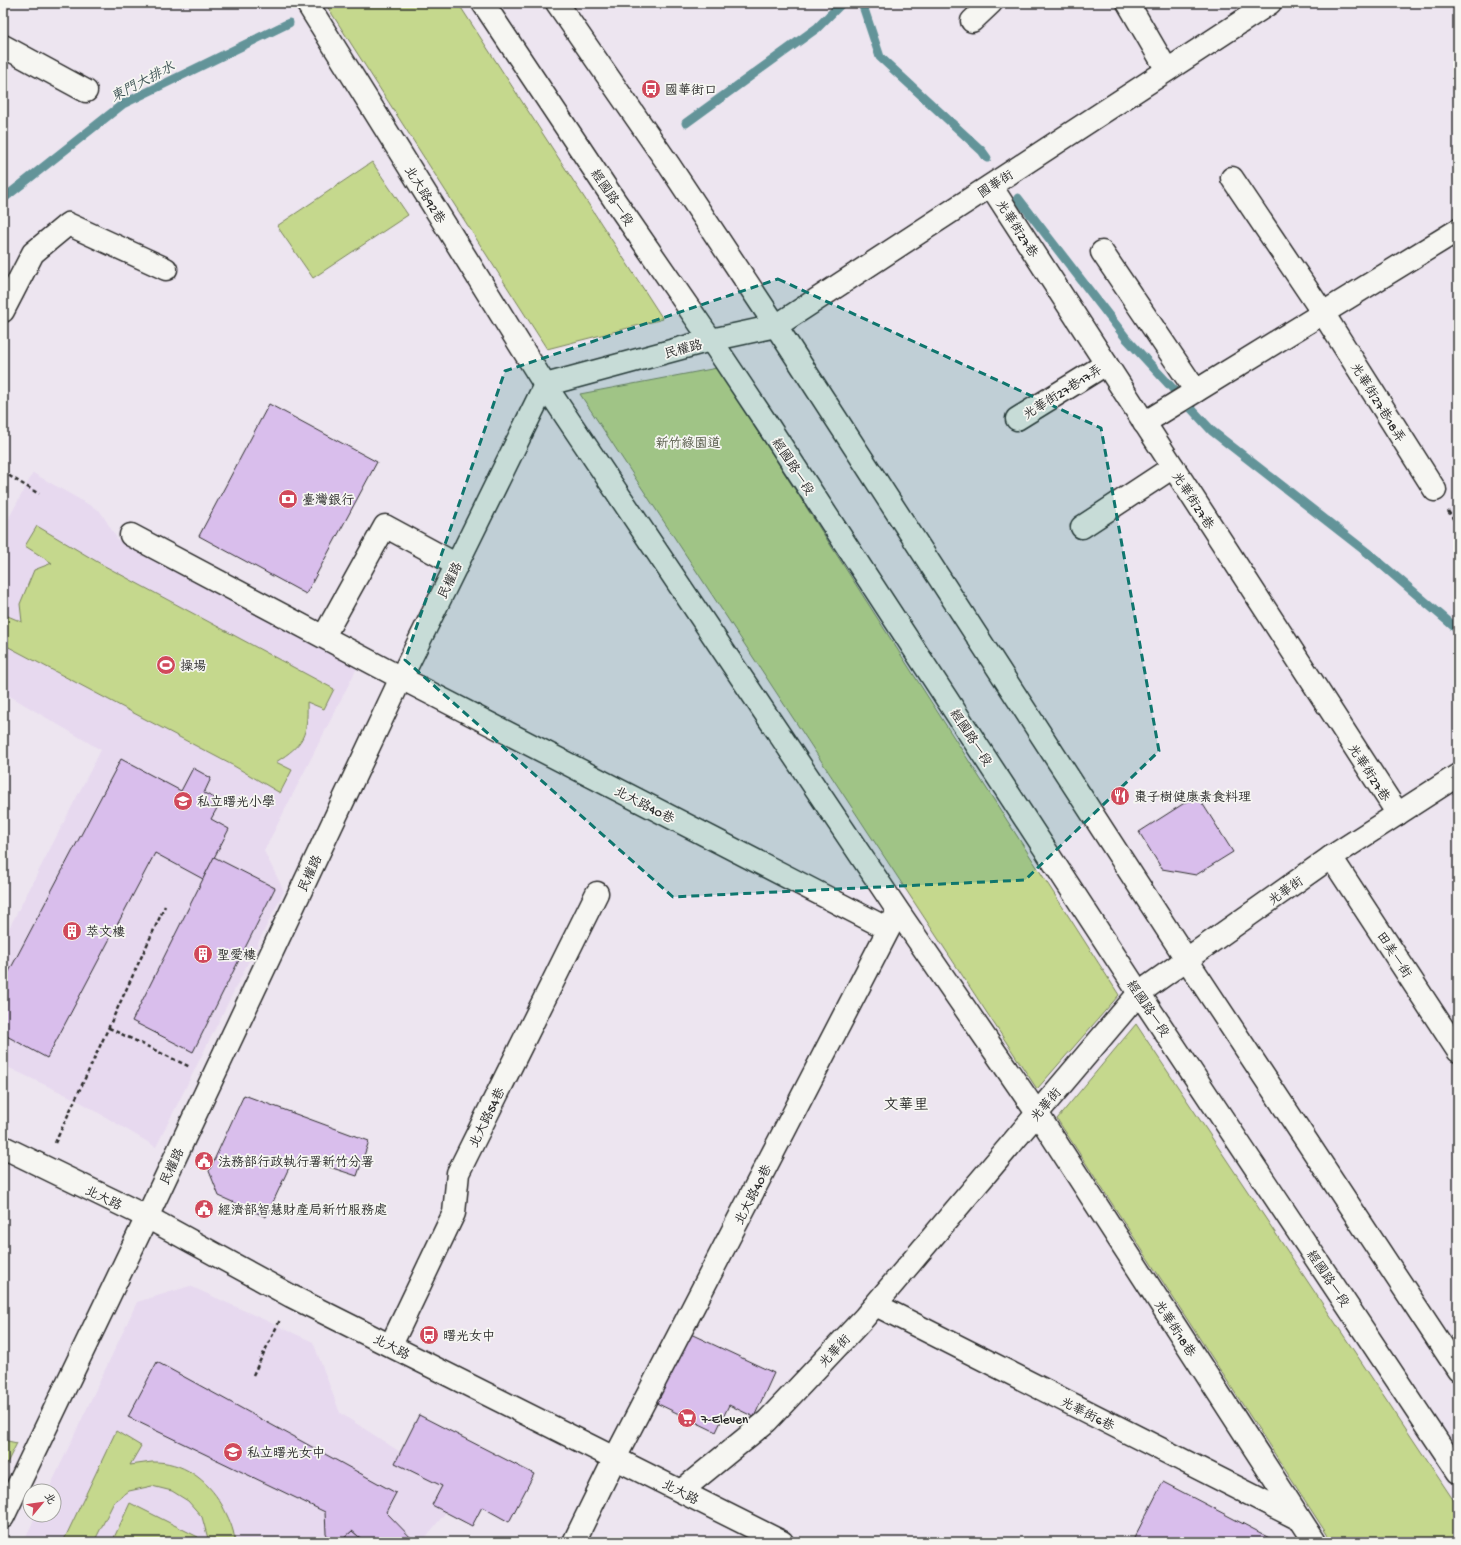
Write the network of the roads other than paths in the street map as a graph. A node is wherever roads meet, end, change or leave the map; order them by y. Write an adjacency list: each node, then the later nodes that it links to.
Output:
1 (307, 3): 21 (street, 北大路92巷)
2 (557, 3): 18 (street)
3 (991, 3): 7 (street)
4 (1128, 3): 9 (street)
5 (1270, 3): 9 (street, 國華街)
6 (484, 4): 19 (street, 經國路一段)
7 (972, 22)
8 (3, 46): 10 (street)
9 (1167, 70): 12 (street, 國華街)
10 (86, 91)
11 (1232, 178): 17 (street, 光華街27巷18弄)
12 (991, 186): 18 (street, 國華街); 20 (street, 光華街27巷)
13 (1458, 230): 17 (street)
14 (1102, 252): 22 (street)
15 (166, 269): 16 (street)
16 (3, 311)
17 (1323, 313): 22 (street); 26 (street, 光華街27巷18弄)
18 (776, 326): 19 (street, 國華街); 37 (street)
19 (711, 340): 21 (street, 民權路); 38 (street, 經國路一段)
20 (1106, 364): 23 (street, 光華街27巷17弄); 24 (street, 光華街27巷)
21 (545, 385): 29 (street, 民權路); 36 (street, 北大路92巷)
22 (1196, 391): 24 (street)
23 (1017, 419)
24 (1144, 423): 25 (street, 光華街27巷)
25 (1173, 467): 27 (street); 33 (street, 光華街27巷)
26 (1434, 490)
27 (1082, 527)
28 (131, 535): 30 (street, 北大路40巷)
29 (457, 565): 30 (street); 31 (street, 民權路)
30 (324, 636): 31 (street, 北大路40巷)
31 (401, 678): 36 (street, 北大路40巷); 42 (street, 民權路)
32 (1458, 775): 33 (street, 光華街)
33 (1398, 814): 34 (street, 光華街)
34 (1331, 857): 37 (street, 光華街); 39 (street, 田美一街)
35 (597, 893): 44 (street, 北大路54巷)
36 (893, 920): 40 (street, 光華街18巷); 46 (street, 北大路40巷)
37 (1187, 960): 38 (street, 光華街); 45 (street)
38 (1139, 993): 40 (street, 光華街); 47 (street, 經國路一段)
39 (1458, 1051)
40 (1037, 1114): 43 (street, 光華街); 50 (street, 光華街18巷)
41 (3, 1147): 42 (street, 北大路)
42 (147, 1217): 44 (street, 北大路); 49 (street, 民權路)
43 (876, 1305): 48 (street, 光華街); 50 (street, 光華街6巷)
44 (391, 1345): 46 (street, 北大路)
45 (1458, 1370)
46 (615, 1458): 48 (street, 北大路); 51 (street, 北大路40巷)
47 (1458, 1472)
48 (681, 1491): 52 (street, 北大路)
49 (3, 1517)
50 (1301, 1520): 53 (street, 光華街18巷)
51 (574, 1542)
52 (782, 1542)
53 (1315, 1542)

